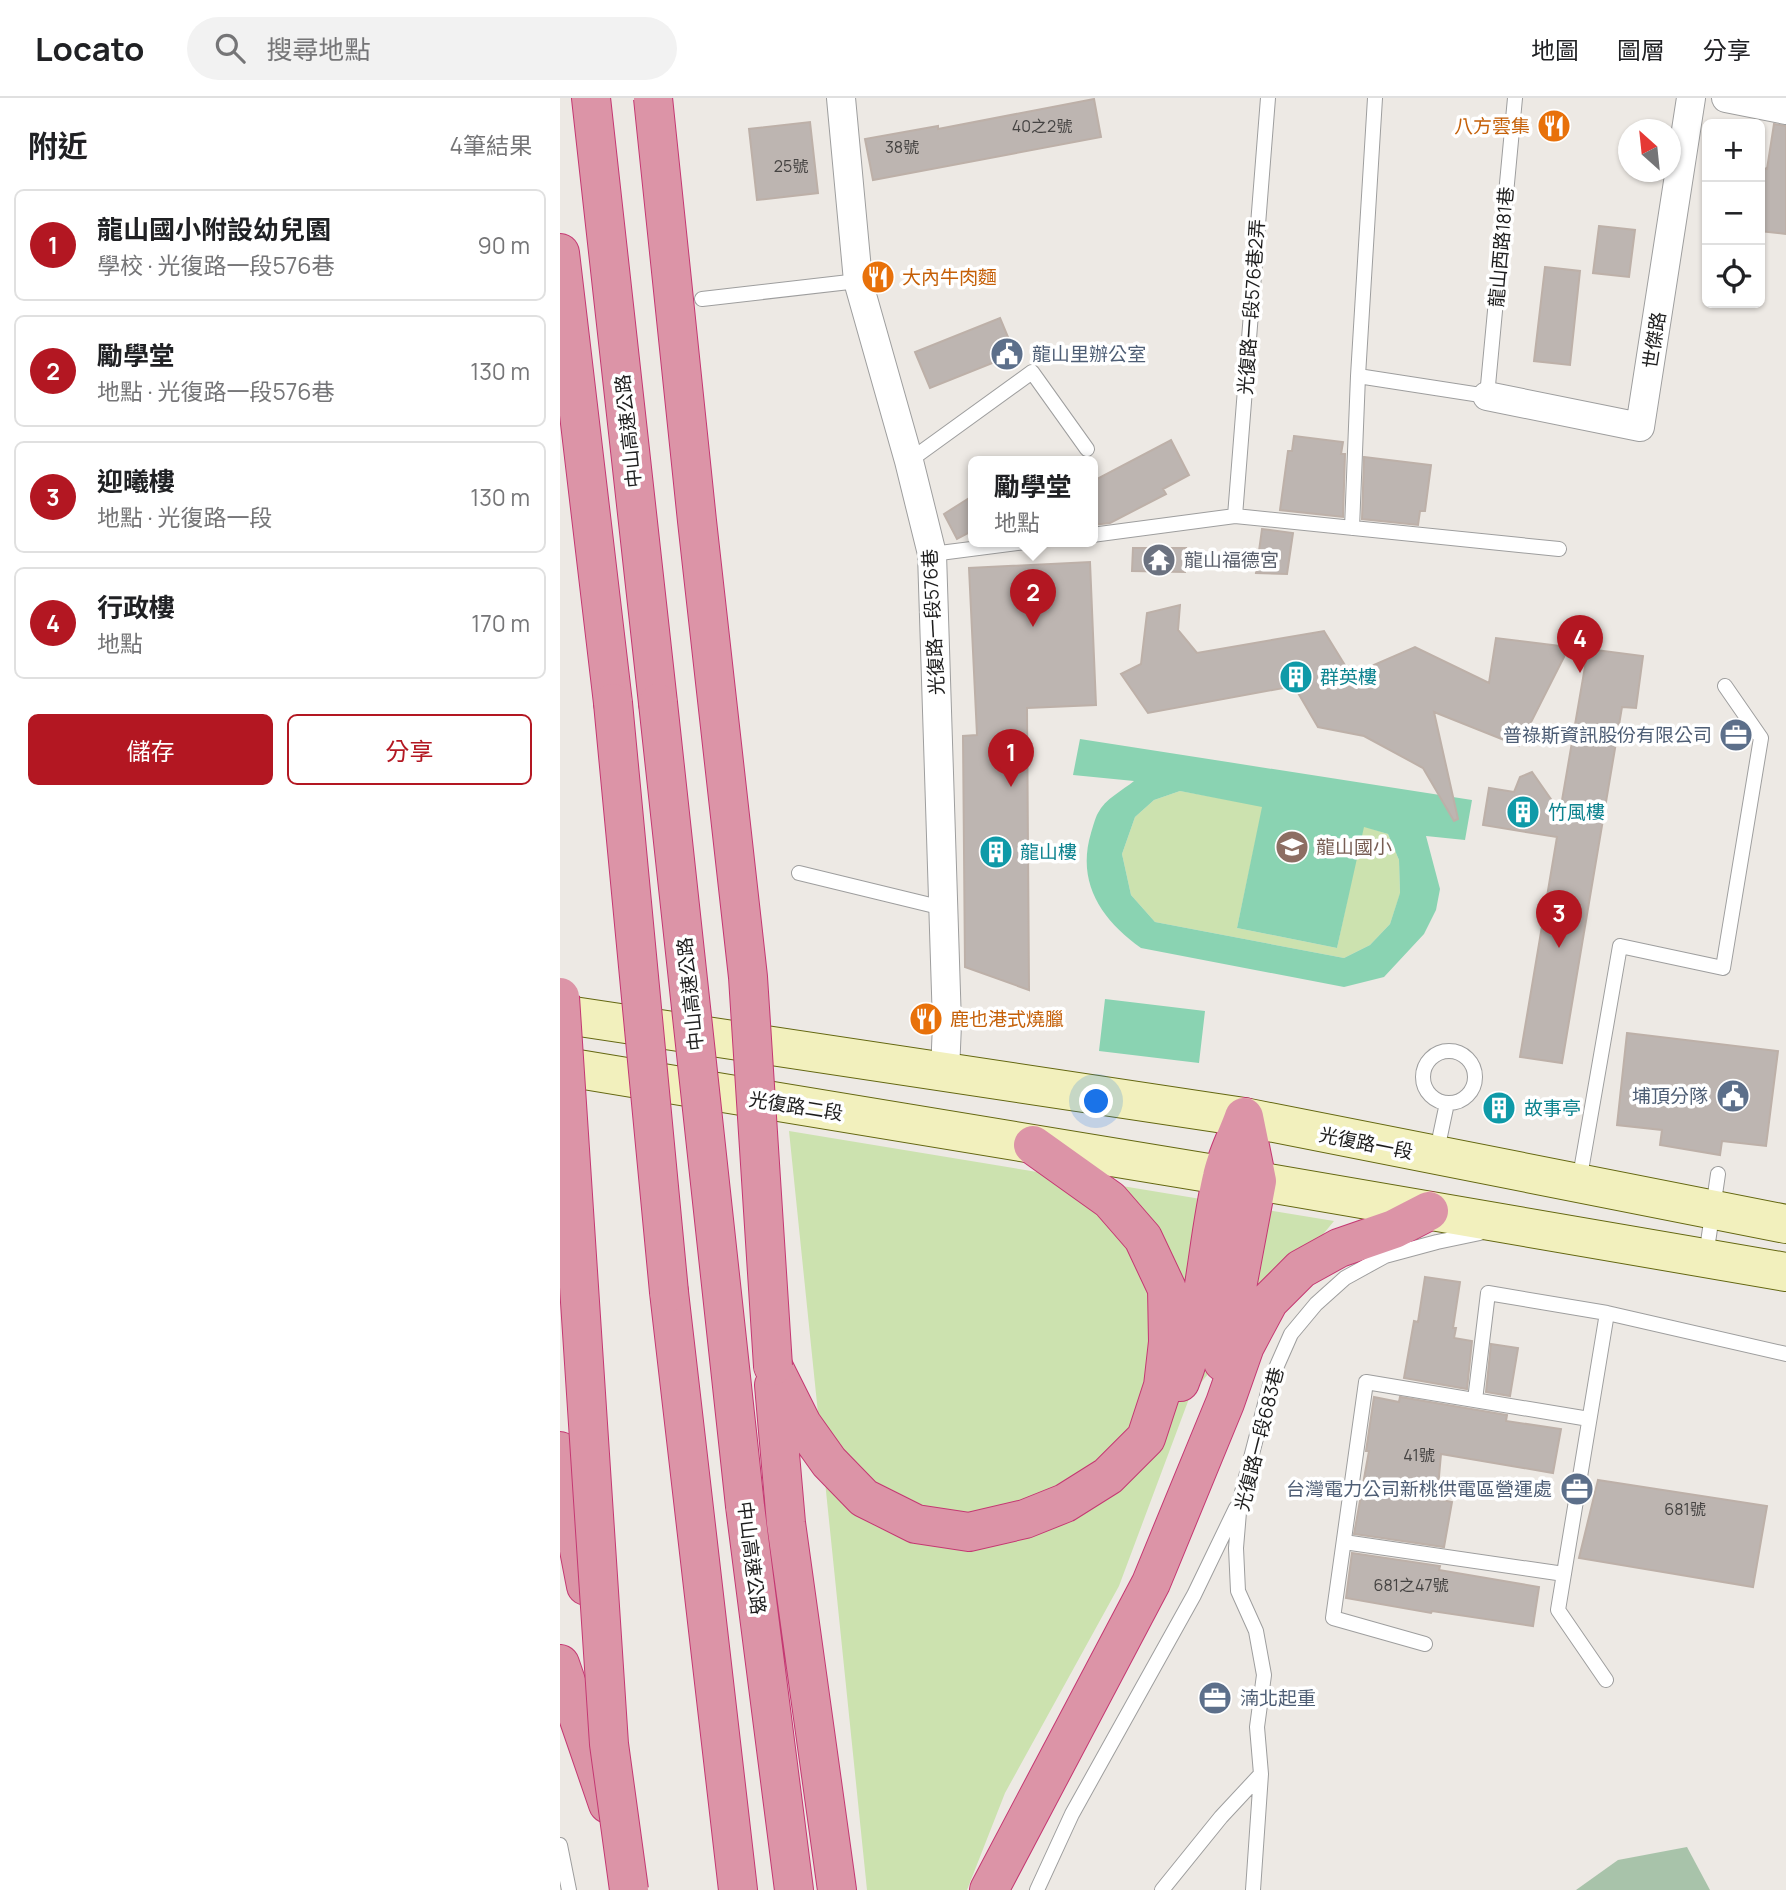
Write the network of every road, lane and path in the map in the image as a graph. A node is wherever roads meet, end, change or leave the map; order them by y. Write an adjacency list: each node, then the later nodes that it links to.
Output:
1 (591, 98): 64 (highway, 中山高速公路, bridge)
2 (653, 98): 44 (highway, bridge)
3 (841, 98): 11 (street, 光復路一段576巷)
4 (1268, 98): 17 (lane, 光復路一段576巷2弄)
5 (1375, 98): 13 (lane)
6 (1515, 98): 14 (lane, 龍山西路181巷)
7 (1690, 98): 14 (street, 世傑路)
8 (1726, 98): 9 (street)
9 (1786, 110)
10 (560, 253): 63 (highway, bridge)
11 (858, 281): 12 (lane); 16 (street, 光復路一段576巷)
12 (702, 299)
13 (1358, 376): 14 (lane); 18 (lane)
14 (1487, 396)
15 (1087, 449): 16 (lane)
16 (909, 461): 22 (street, 光復路一段576巷)
17 (1235, 516): 18 (lane); 19 (lane)
18 (1352, 528): 21 (lane)
19 (1098, 533)
20 (987, 547): 22 (lane)
21 (1559, 549)
22 (932, 554): 25 (street, 光復路一段576巷)
23 (1725, 686): 35 (lane)
24 (799, 873): 25 (lane)
25 (943, 908): 29 (street, 光復路一段576巷)
26 (560, 997): 60 (highway, bridge)
27 (560, 1014): 29 (main road)
28 (560, 1066): 32 (main road, 光復路二段)
29 (945, 1072): 31 (main road, 光復路一段)
30 (1447, 1103): 33 (lane)
31 (1244, 1117): 33 (main road, 光復路一段); 34 (highway)
32 (1033, 1145): 34 (main road); 47 (highway)
33 (1436, 1157): 35 (main road, 光復路一段)
34 (1239, 1178): 37 (main road); 47 (highway); 49 (highway)
35 (1578, 1183): 36 (main road, 光復路一段)
36 (1715, 1192): 38 (main road, 光復路一段); 40 (lane)
37 (1429, 1211): 39 (main road); 49 (highway)
38 (1786, 1224)
39 (1517, 1226): 40 (main road); 50 (lane, 光復路一段683巷)
40 (1705, 1258): 41 (main road)
41 (1786, 1272)
42 (1607, 1313): 43 (lane); 45 (lane); 46 (lane)
43 (1786, 1354)
44 (773, 1366): 47 (highway); 65 (highway)
45 (1475, 1400): 46 (lane); 51 (lane)
46 (1589, 1419): 52 (lane)
47 (1146, 1438)
48 (560, 1451): 62 (highway)
49 (1190, 1489): 66 (highway)
50 (1240, 1500): 56 (lane, 光復路一段683巷); 67 (lane)
51 (1344, 1542): 52 (lane); 53 (lane)
52 (1564, 1574): 55 (lane)
53 (1426, 1644)
54 (560, 1664): 61 (highway)
55 (1606, 1680)
56 (1261, 1774): 58 (lane, 光復路一段683巷); 68 (lane)
57 (560, 1845): 59 (lane)
58 (1255, 1871): 69 (lane, 光復路一段683巷); 70 (lane)
59 (569, 1890)
60 (629, 1890)
61 (638, 1890)
62 (646, 1890)
63 (738, 1890)
64 (794, 1890)
65 (837, 1890)
66 (989, 1890)
67 (1037, 1890)
68 (1162, 1890)
69 (1253, 1890)
70 (1261, 1890)

